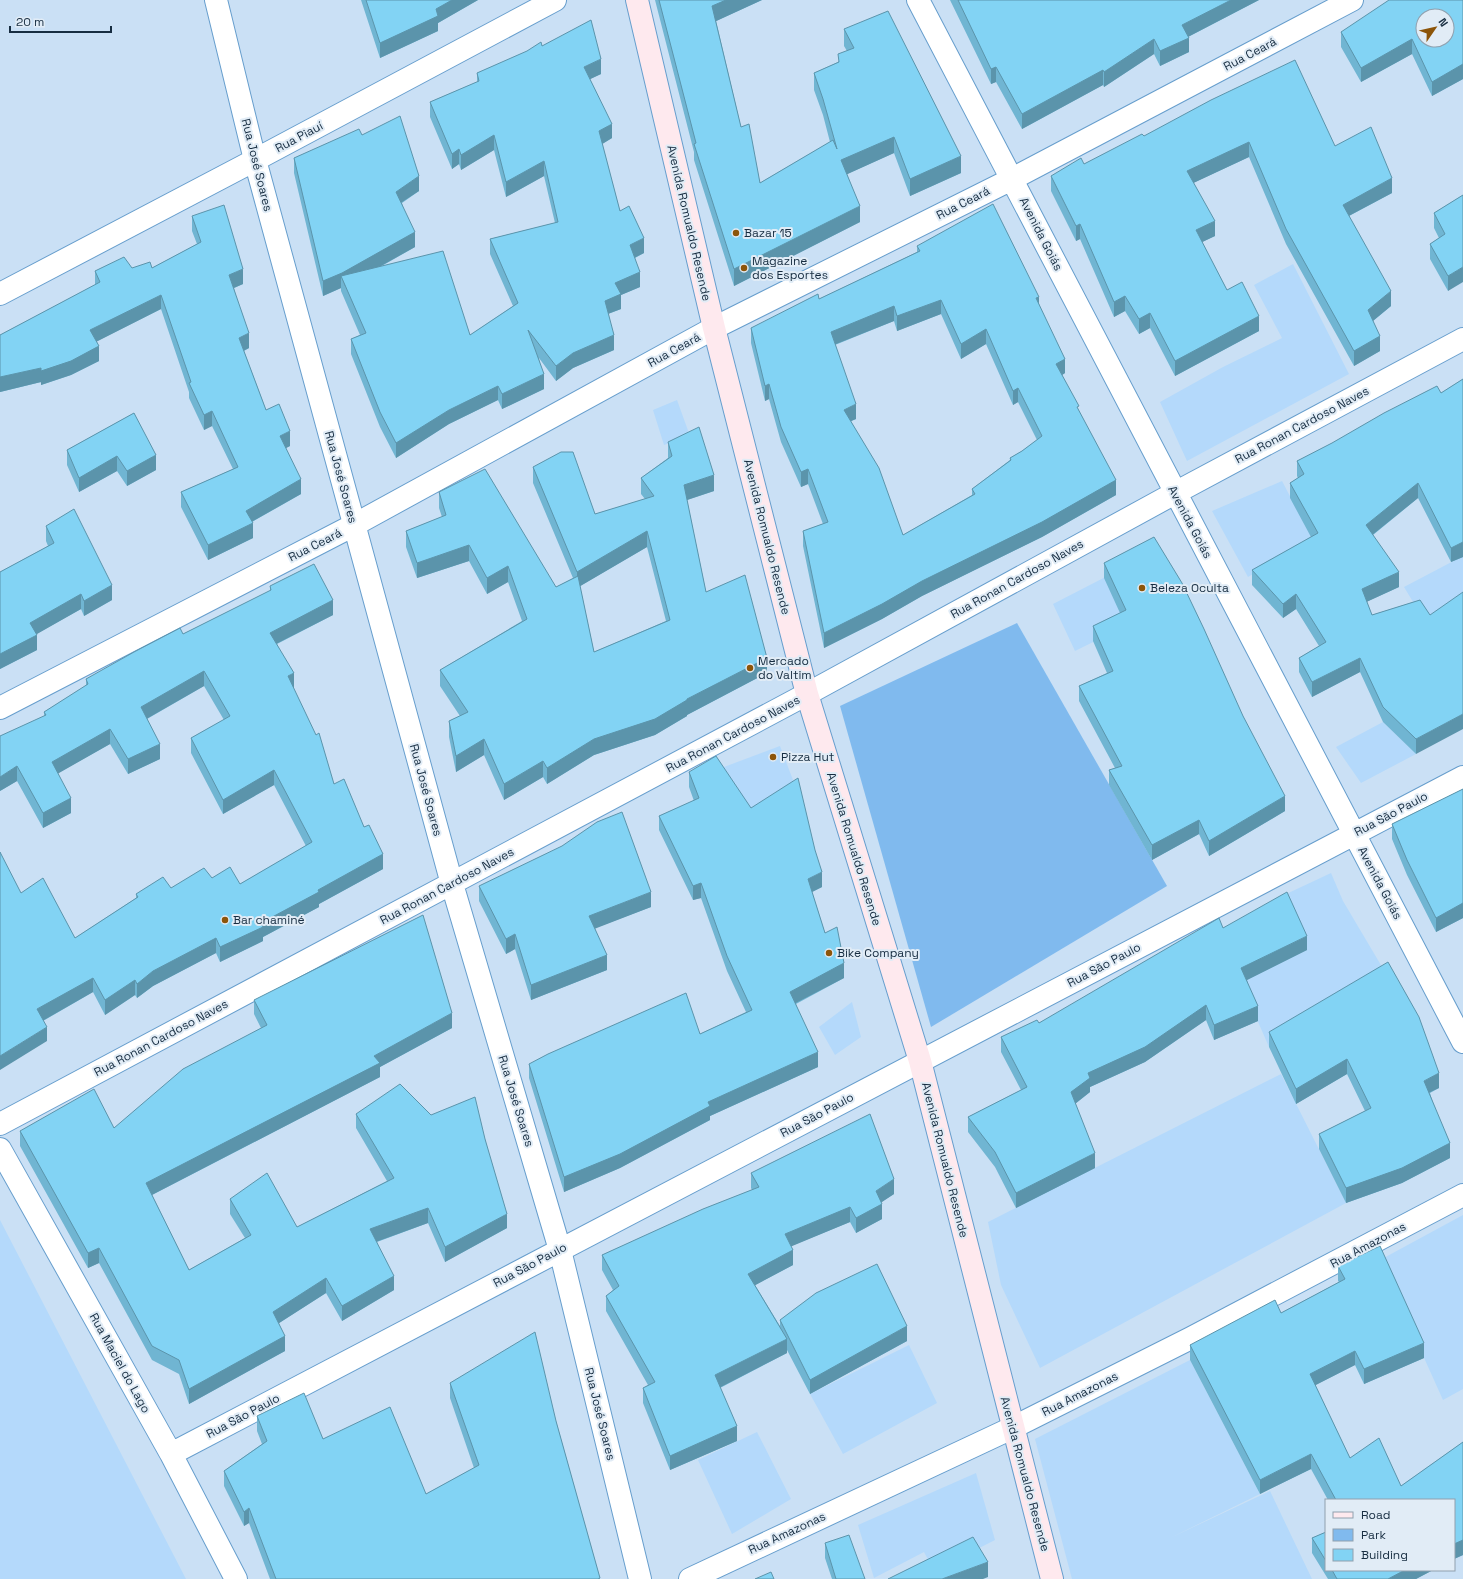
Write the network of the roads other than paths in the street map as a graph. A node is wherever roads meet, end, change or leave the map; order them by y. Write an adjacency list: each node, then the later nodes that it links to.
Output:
1 (216, 0): 6 (street, Rua José Soares)
2 (555, 0): 6 (street, Rua Piauí)
3 (637, 0): 9 (street, Avenida Romualdo Resende)
4 (918, 0): 7 (street, Avenida Goiás)
5 (1352, 0): 7 (street, Rua Ceará)
6 (255, 160): 8 (street, Rua Piauí); 12 (street, Rua José Soares)
7 (1012, 179): 9 (street, Rua Ceará); 11 (street, Avenida Goiás)
8 (0, 294)
9 (714, 328): 12 (street, Rua Ceará); 13 (street, Avenida Romualdo Resende)
10 (1463, 339): 11 (street, Rua Ronan Cardoso Naves)
11 (1175, 493): 13 (street, Rua Ronan Cardoso Naves); 16 (street, Avenida Goiás)
12 (354, 525): 14 (street, Rua Ceará); 17 (street, Rua José Soares)
13 (807, 694): 17 (street, Rua Ronan Cardoso Naves); 19 (street, Avenida Romualdo Resende)
14 (0, 708)
15 (1463, 776): 16 (street, Rua São Paulo)
16 (1354, 834): 18 (street, Avenida Goiás); 19 (street, Rua São Paulo)
17 (452, 884): 20 (street, Rua Ronan Cardoso Naves); 23 (street, Rua José Soares)
18 (1463, 1042)
19 (920, 1061): 23 (street, Rua São Paulo); 24 (street, Avenida Romualdo Resende)
20 (0, 1124)
21 (0, 1149): 25 (street, Rua Maciel do Lago)
22 (1463, 1195): 24 (street, Rua Amazonas)
23 (560, 1250): 25 (street, Rua São Paulo); 27 (street, Rua José Soares)
24 (1012, 1428): 28 (street, Rua Amazonas); 29 (street, Avenida Romualdo Resende)
25 (171, 1454): 26 (street, Rua Maciel do Lago)
26 (236, 1579)
27 (640, 1579)
28 (690, 1579)
29 (1052, 1579)

